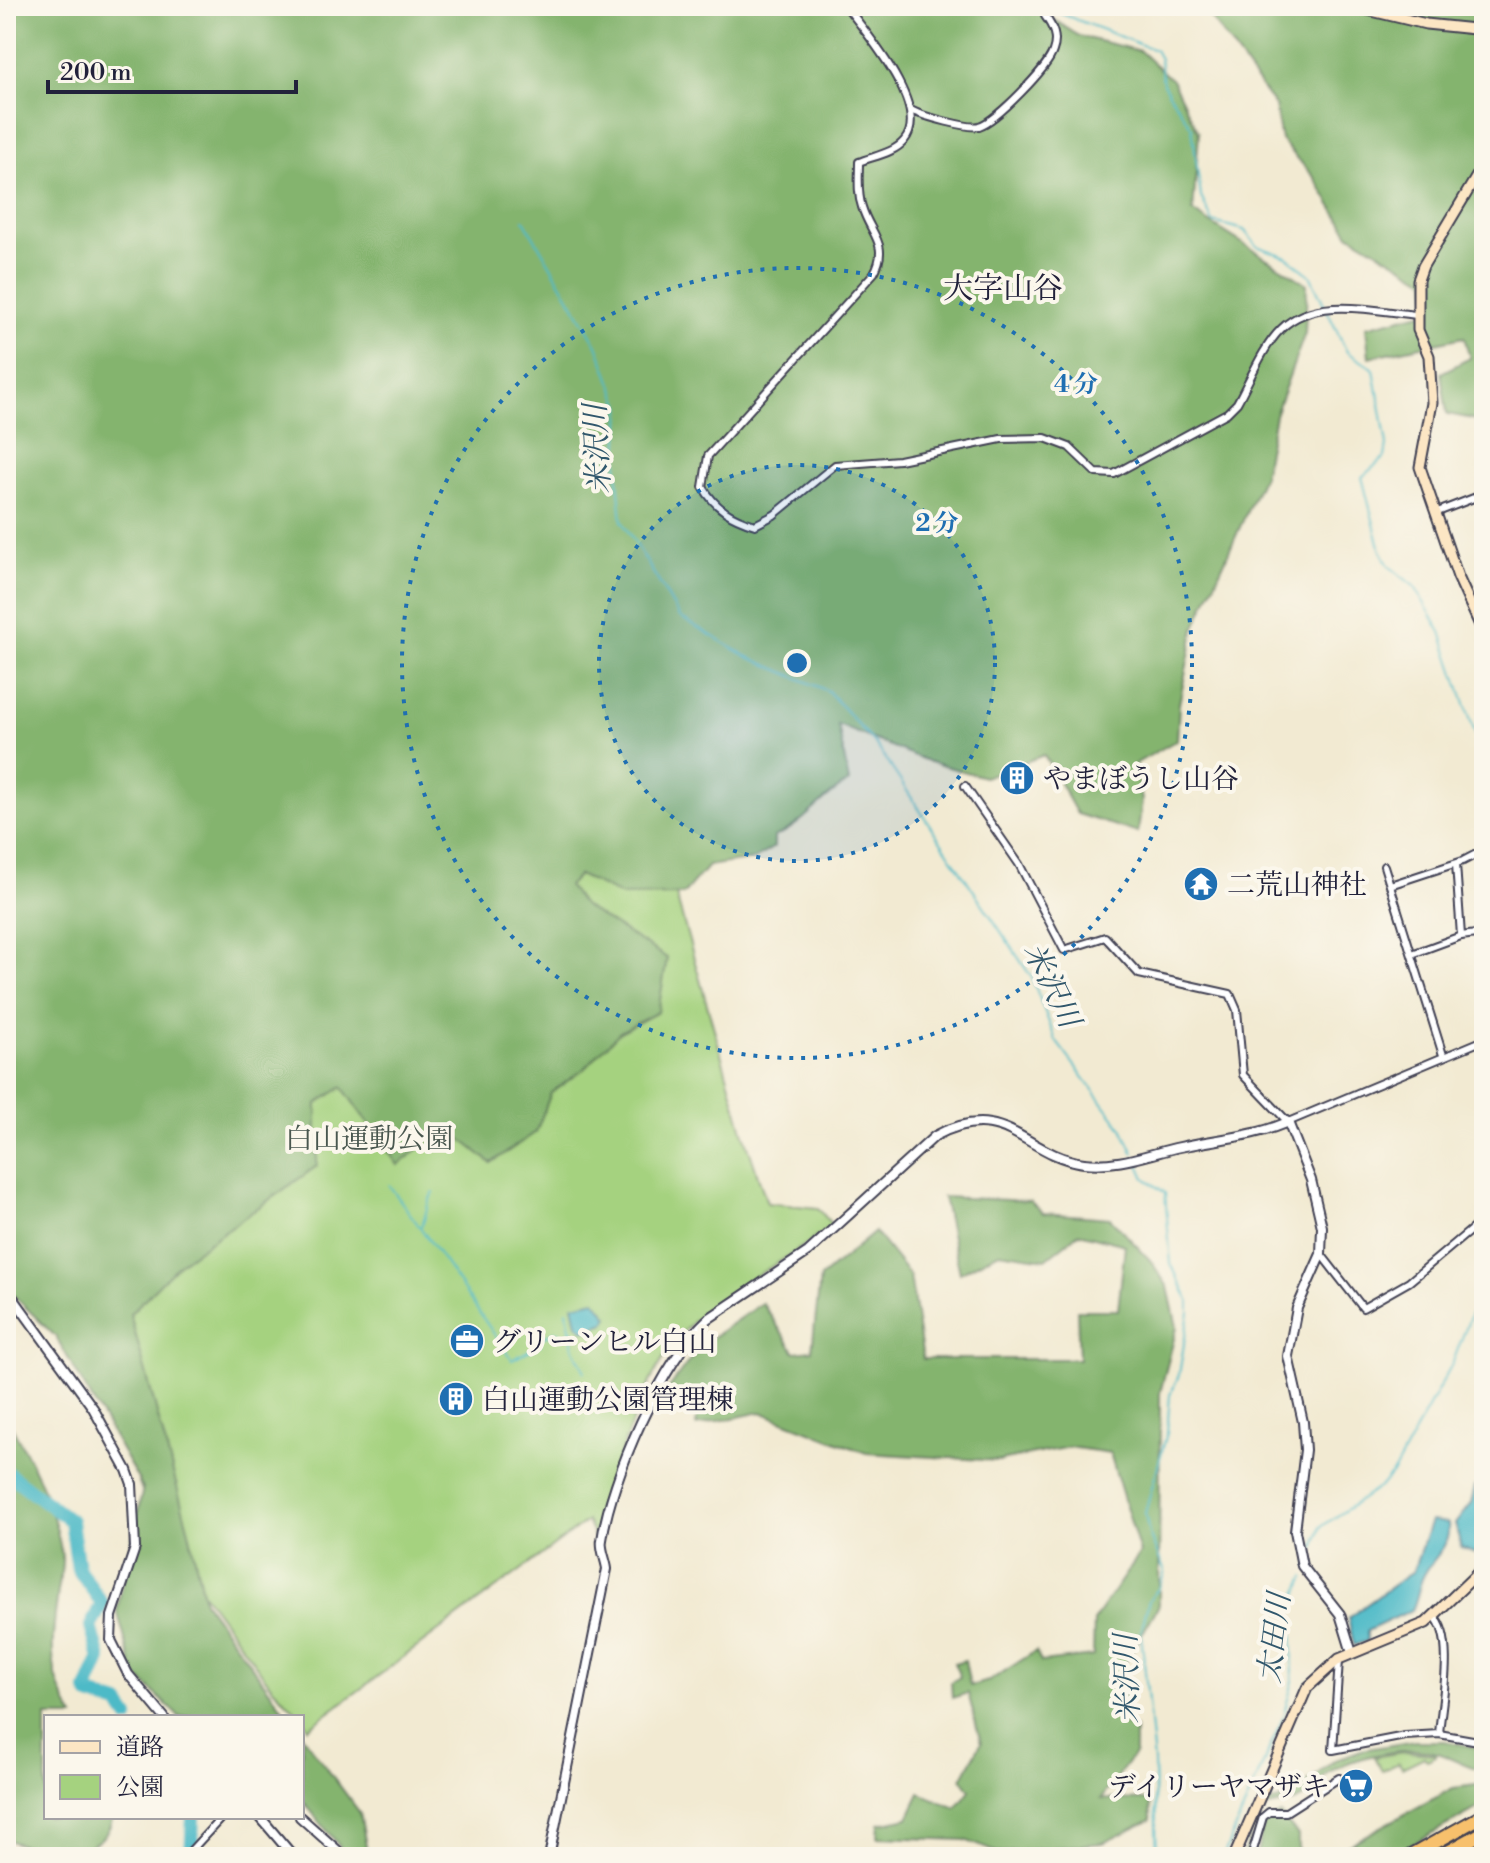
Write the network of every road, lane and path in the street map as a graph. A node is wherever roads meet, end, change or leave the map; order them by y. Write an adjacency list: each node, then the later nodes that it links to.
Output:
1 (846, 6): 5 (street)
2 (1351, 6): 4 (main road)
3 (1045, 16): 5 (street)
4 (1484, 30)
5 (913, 111): 7 (street)
6 (1484, 164): 7 (main road)
7 (1417, 315): 9 (main road)
8 (1484, 494): 9 (street)
9 (1435, 513): 10 (main road)
10 (1484, 634)
11 (965, 786): 21 (street)
12 (1484, 850): 13 (street)
13 (1456, 864): 15 (street); 17 (street)
14 (1384, 866): 15 (street)
15 (1390, 885): 18 (street)
16 (1484, 933): 17 (street)
17 (1461, 936): 18 (street)
18 (1412, 954): 20 (street)
19 (1484, 1040): 20 (street)
20 (1443, 1055): 21 (street)
21 (1288, 1122): 23 (street); 41 (street)
22 (1484, 1219): 23 (street)
23 (1321, 1254): 27 (street)
24 (6, 1288): 29 (street)
25 (1484, 1567): 26 (main road)
26 (1434, 1616): 27 (main road); 30 (street)
27 (1352, 1653): 28 (main road)
28 (1339, 1659): 30 (street); 42 (main road)
29 (162, 1715)
30 (1439, 1734): 31 (street)
31 (1484, 1742)
32 (1339, 1778): 43 (street)
33 (1484, 1815): 44 (highway)
34 (220, 1819): 38 (street)
35 (262, 1819): 39 (street)
36 (302, 1819): 40 (street)
37 (1484, 1832): 45 (highway)
38 (185, 1857)
39 (294, 1857)
40 (345, 1857)
41 (549, 1857)
42 (1234, 1857)
43 (1251, 1857)
44 (1409, 1857)
45 (1439, 1857)

